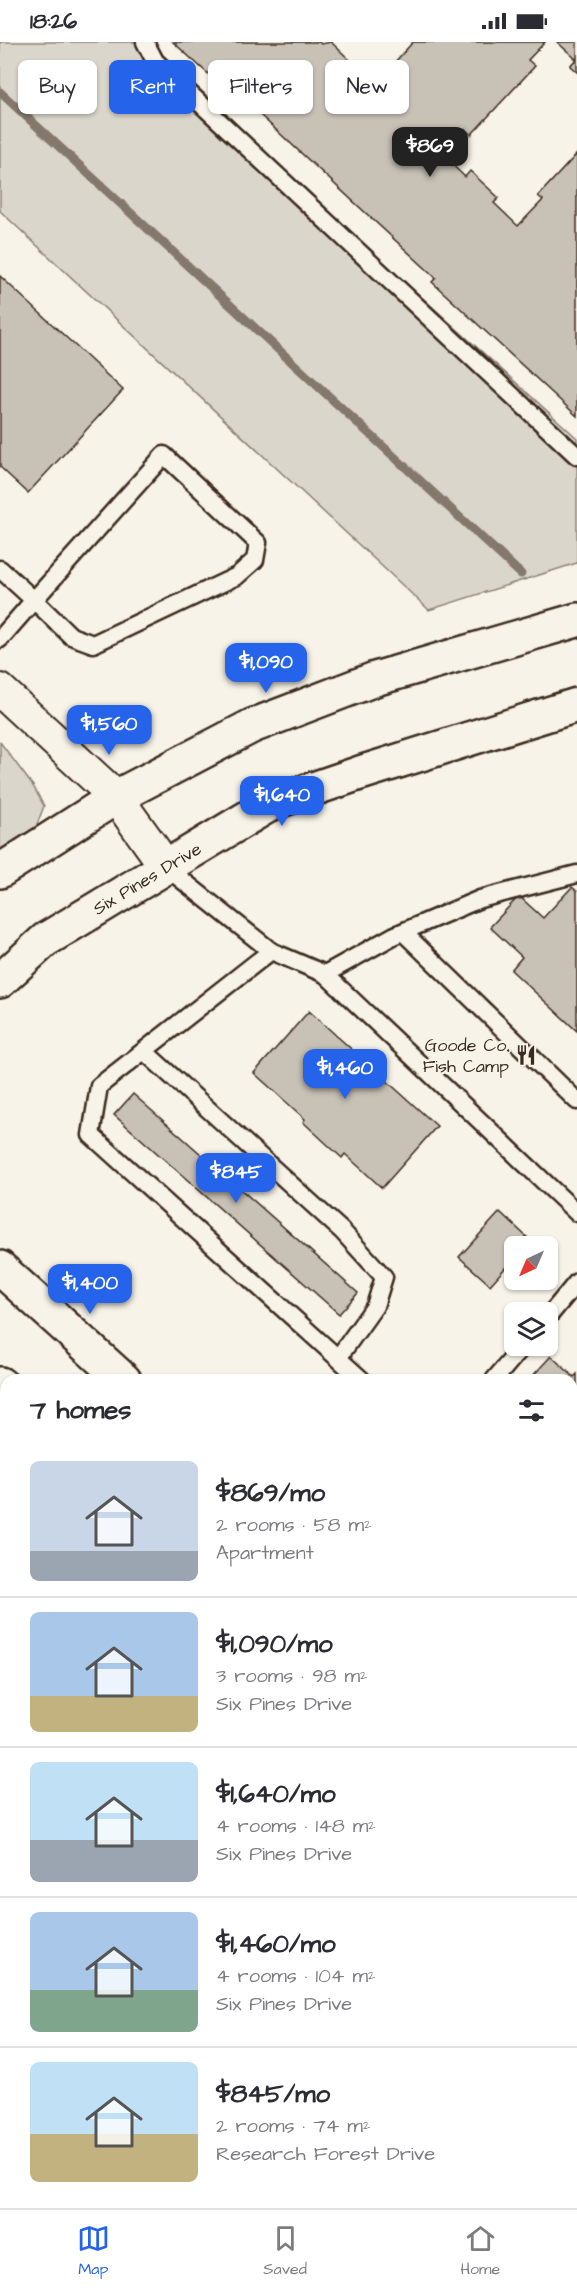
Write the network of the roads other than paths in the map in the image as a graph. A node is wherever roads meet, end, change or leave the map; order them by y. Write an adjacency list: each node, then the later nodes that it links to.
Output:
1 (145, 42): 2 (lane)
2 (577, 456)
3 (0, 569): 4 (lane)
4 (34, 600): 4 (lane); 6 (lane)
5 (577, 620): 9 (street)
6 (0, 639)
7 (1, 694): 9 (street)
8 (577, 705): 10 (street, Six Pines Drive)
9 (116, 797): 10 (street); 11 (street)
10 (167, 868): 14 (lane); 16 (street, Six Pines Drive)
11 (0, 871)
12 (577, 874): 13 (lane)
13 (403, 932): 15 (lane); 18 (lane)
14 (271, 951): 15 (lane); 17 (lane)
15 (325, 974): 19 (lane)
16 (0, 981)
17 (144, 1051): 24 (lane); 24 (lane)
18 (577, 1101)
19 (577, 1213)
20 (0, 1268): 25 (street)
21 (577, 1282): 22 (lane)
22 (558, 1305)
23 (514, 1356): 27 (lane)
24 (338, 1358): 26 (lane)
25 (117, 1374)
26 (355, 1374)
27 (499, 1374)

